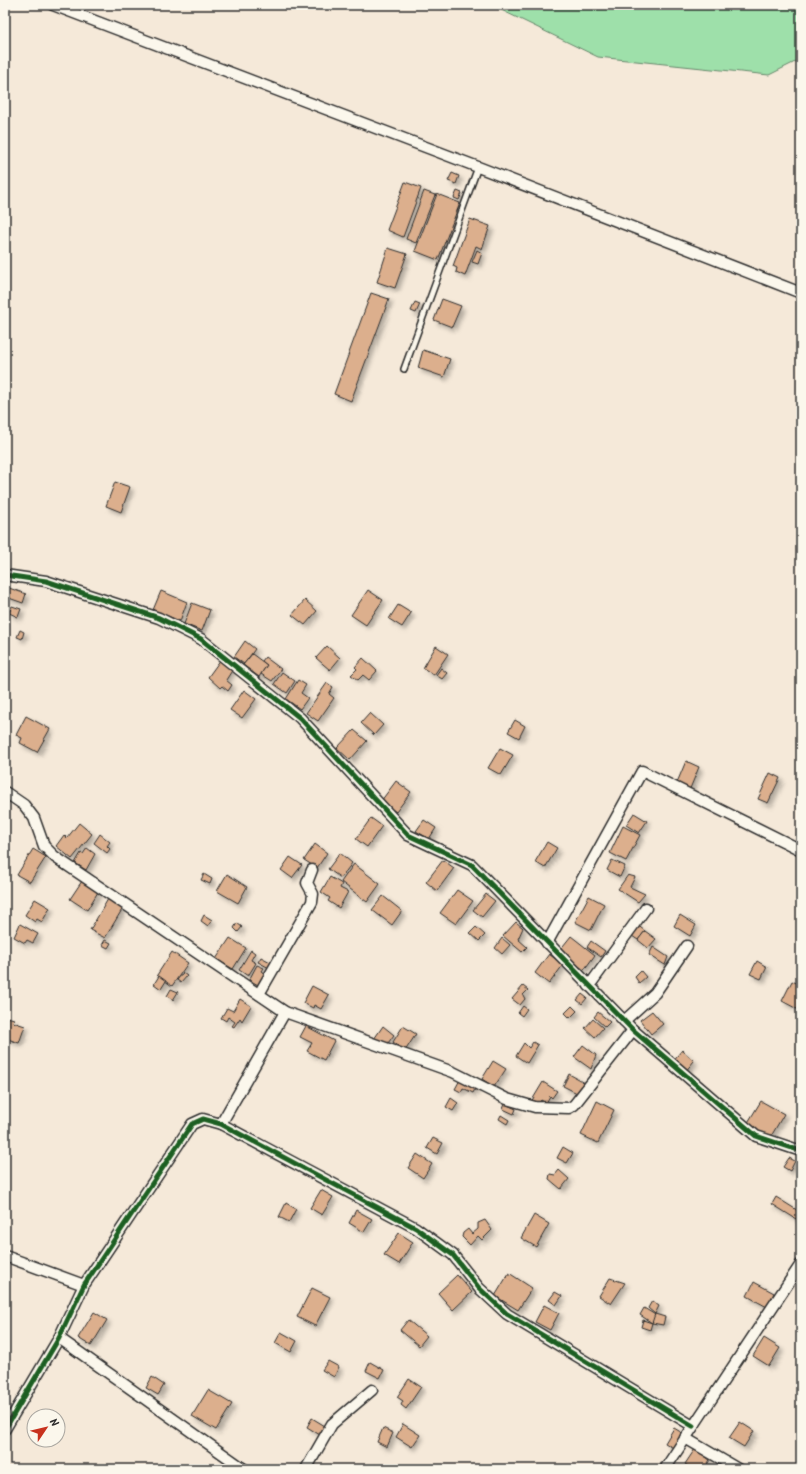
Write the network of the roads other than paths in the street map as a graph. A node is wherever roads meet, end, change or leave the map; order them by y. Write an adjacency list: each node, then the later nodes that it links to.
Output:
1 (53, 5): 2 (street)
2 (478, 167): 3 (street); 4 (lane)
3 (801, 293)
4 (404, 369)
5 (5, 575): 10 (street)
6 (5, 792): 13 (street)
7 (801, 850): 10 (street)
8 (312, 870): 13 (street)
9 (646, 908): 12 (street)
10 (547, 943): 12 (street)
11 (687, 946): 15 (street)
12 (589, 986): 15 (street)
13 (259, 994): 14 (street)
14 (285, 1012): 16 (street); 17 (street)
15 (624, 1021): 16 (street)
16 (633, 1030): 18 (street)
17 (222, 1124): 21 (street); 24 (street)
18 (801, 1151)
19 (5, 1256): 21 (street)
20 (801, 1264): 24 (street)
21 (84, 1285): 22 (street)
22 (59, 1338): 25 (street); 27 (street)
23 (372, 1390): 28 (street)
24 (692, 1426): 26 (street)
25 (5, 1429)
26 (685, 1438): 29 (street); 30 (street)
27 (244, 1469)
28 (306, 1469)
29 (665, 1469)
30 (738, 1469)

